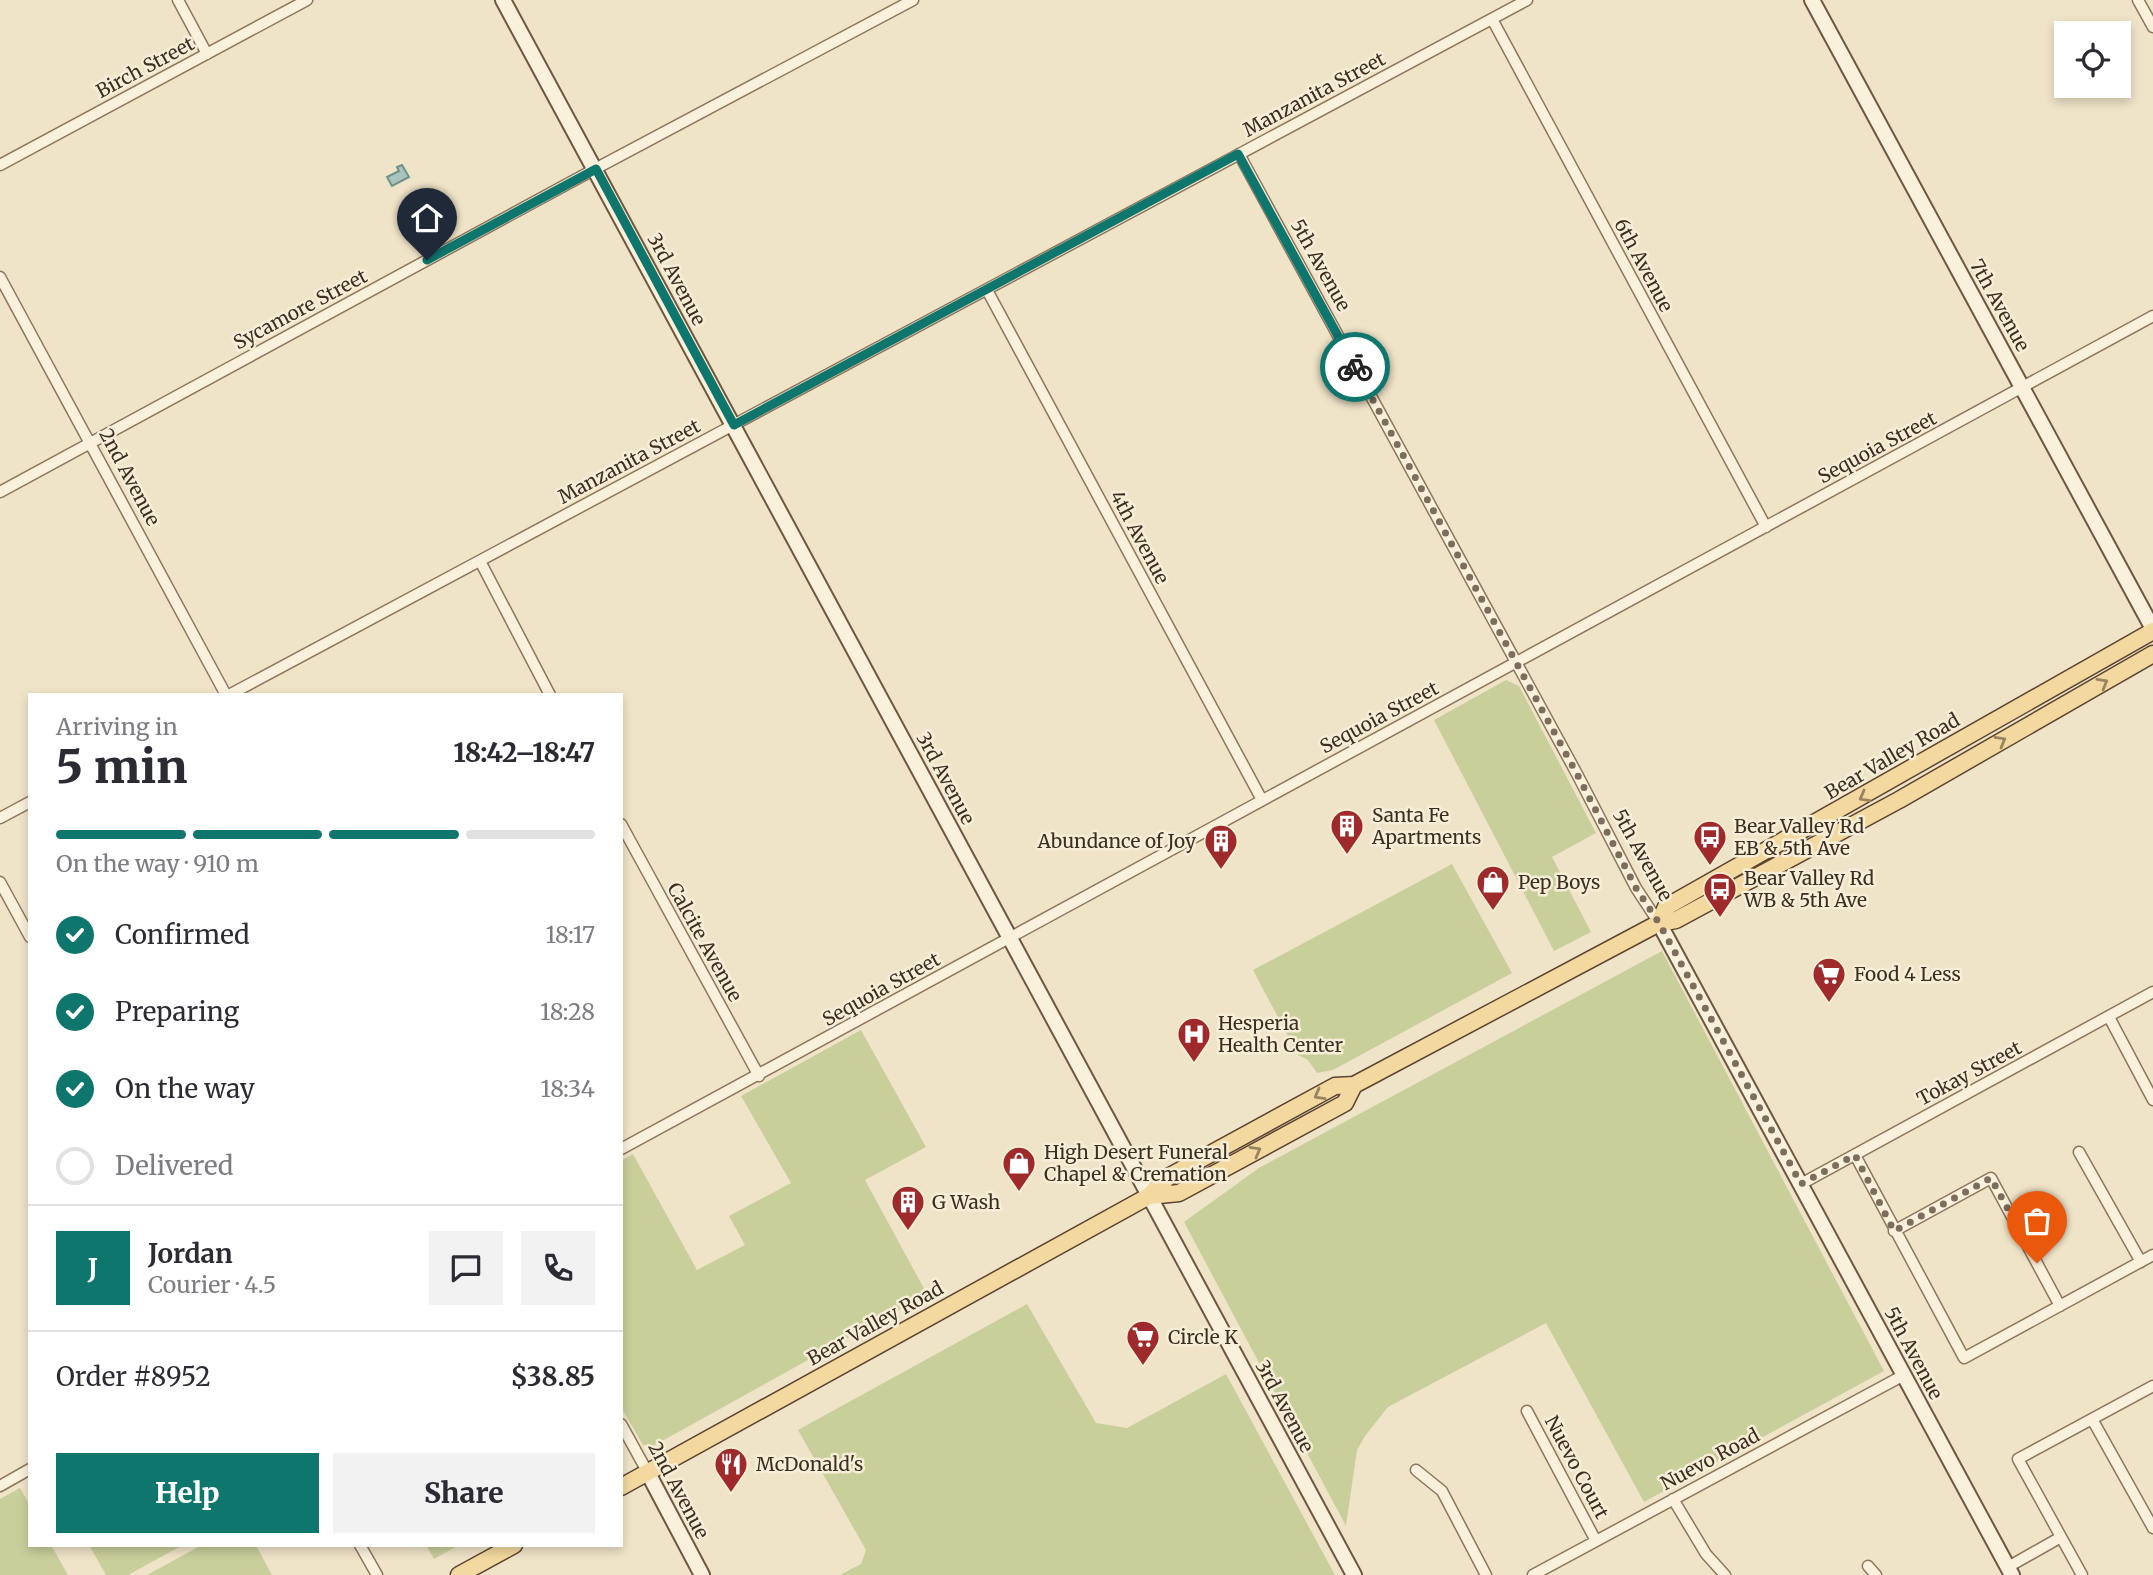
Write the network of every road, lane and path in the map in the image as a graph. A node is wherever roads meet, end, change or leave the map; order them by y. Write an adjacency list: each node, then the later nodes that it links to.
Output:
1 (177, 0): 10 (street)
2 (307, 0): 10 (street, Birch Street)
3 (503, 0): 13 (street, 3rd Avenue)
4 (913, 0): 13 (street, Sycamore Street)
5 (1527, 0): 8 (street, Manzanita Street)
6 (1812, 0): 17 (street, 7th Avenue)
7 (2138, 0): 9 (street)
8 (1492, 19): 11 (street, Manzanita Street); 21 (street, 6th Avenue)
9 (2153, 27)
10 (207, 54): 12 (street, Birch Street)
11 (1238, 154): 15 (street, Manzanita Street); 25 (street, 5th Avenue)
12 (0, 165)
13 (596, 169): 18 (street, 3rd Avenue); 19 (street, Sycamore Street)
14 (0, 277): 19 (street, 2nd Avenue)
15 (987, 290): 18 (street, Manzanita Street); 30 (street, 4th Avenue)
16 (2153, 316): 17 (street, Sequoia Street)
17 (2023, 388): 21 (street, Sequoia Street); 23 (street, 7th Avenue)
18 (734, 425): 22 (street, Manzanita Street); 38 (street, 3rd Avenue)
19 (90, 443): 20 (street, Sycamore Street); 26 (street, 2nd Avenue)
20 (0, 492)
21 (1766, 527): 25 (street, Sequoia Street)
22 (480, 561): 27 (street, Manzanita Street); 28 (street)
23 (2153, 630): 29 (main road, Bear Valley Road)
24 (2153, 654): 31 (main road, Bear Valley Road, one-way to 24)
25 (1515, 663): 30 (street, Sequoia Street); 36 (street, 5th Avenue)
26 (226, 693)
27 (231, 693)
28 (549, 693)
29 (1987, 726): 31 (main road); 36 (main road, Bear Valley Road, one-way to 36)
30 (1262, 800): 38 (street, Sequoia Street)
31 (1899, 800): 36 (main road, Bear Valley Road)
32 (28, 803): 33 (street)
33 (0, 818)
34 (623, 828): 41 (street, Calcite Avenue)
35 (0, 882): 37 (street)
36 (1659, 923): 46 (street, 5th Avenue); 47 (main road, Bear Valley Road)
37 (28, 933)
38 (1010, 939): 41 (street, Sequoia Street); 47 (street, 3rd Avenue)
39 (2153, 992): 40 (street, Tokay Street)
40 (2109, 1017): 42 (street); 45 (street, Tokay Street)
41 (759, 1076): 43 (street, Sequoia Street)
42 (2153, 1100)
43 (623, 1148)
44 (2079, 1153): 50 (street)
45 (1855, 1155): 46 (street, Tokay Street); 48 (street)
46 (1801, 1184): 52 (street, 5th Avenue)
47 (1149, 1196): 59 (main road, Bear Valley Road); 73 (street, 3rd Avenue)
48 (1894, 1231): 51 (street); 51 (street)
49 (2153, 1255): 50 (street)
50 (2141, 1262): 51 (street)
51 (2060, 1306)
52 (1904, 1375): 62 (street, Nuevo Road); 69 (street, 5th Avenue)
53 (2153, 1386): 55 (street)
54 (1527, 1411): 65 (street, Nuevo Court)
55 (2092, 1419): 63 (street); 64 (street)
56 (623, 1428): 59 (street, 2nd Avenue)
57 (28, 1470): 60 (street)
58 (1416, 1470): 74 (street)
59 (648, 1473): 61 (main road, Bear Valley Road); 72 (street, 2nd Avenue)
60 (0, 1486)
61 (623, 1486)
62 (1673, 1499): 65 (street, Nuevo Road); 76 (street)
63 (2153, 1528)
64 (2061, 1538): 69 (street); 78 (street)
65 (1597, 1541): 75 (street, Nuevo Road)
66 (361, 1547): 70 (street)
67 (510, 1547): 71 (main road)
68 (1868, 1566): 77 (street)
69 (2010, 1571)
70 (377, 1575)
71 (459, 1575)
72 (702, 1575)
73 (1354, 1575)
74 (1486, 1575)
75 (1533, 1575)
76 (1725, 1575)
77 (1876, 1575)
78 (2082, 1575)

